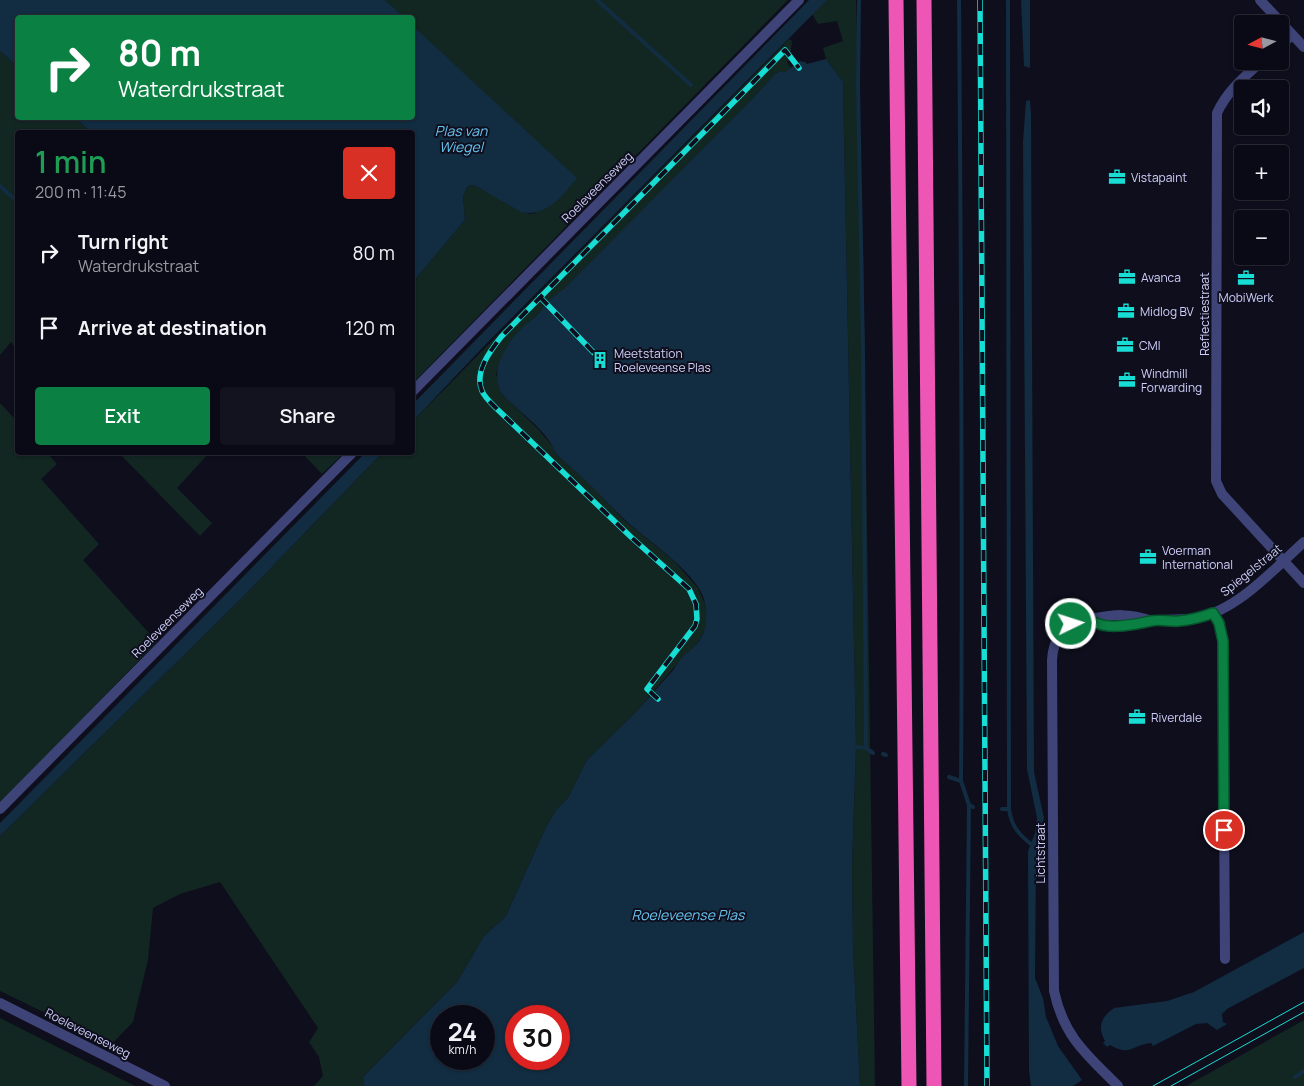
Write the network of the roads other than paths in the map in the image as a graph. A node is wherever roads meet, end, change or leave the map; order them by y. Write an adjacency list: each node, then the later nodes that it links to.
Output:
1 (799, 0): 9 (street, Roeleveenseweg)
2 (896, 0): 20 (highway)
3 (924, 0): 21 (highway)
4 (1260, 0): 5 (street)
5 (1292, 35): 6 (street); 7 (street)
6 (1289, 38)
7 (1304, 48)
8 (1252, 70): 12 (street, Reflectiestraat)
9 (415, 389)
10 (350, 455): 16 (street, Roeleveenseweg)
11 (1304, 542): 12 (street, Spiegelstraat)
12 (1283, 561): 13 (street, Reflectiestraat); 14 (street, Spiegelstraat)
13 (1304, 583)
14 (1213, 613): 15 (street, Spiegelstraat); 17 (street)
15 (1088, 620): 22 (street, Lichtstraat)
16 (0, 809)
17 (1225, 959)
18 (0, 1003): 19 (street, Roeleveenseweg)
19 (165, 1086)
20 (909, 1086)
21 (934, 1086)
22 (1118, 1086)

